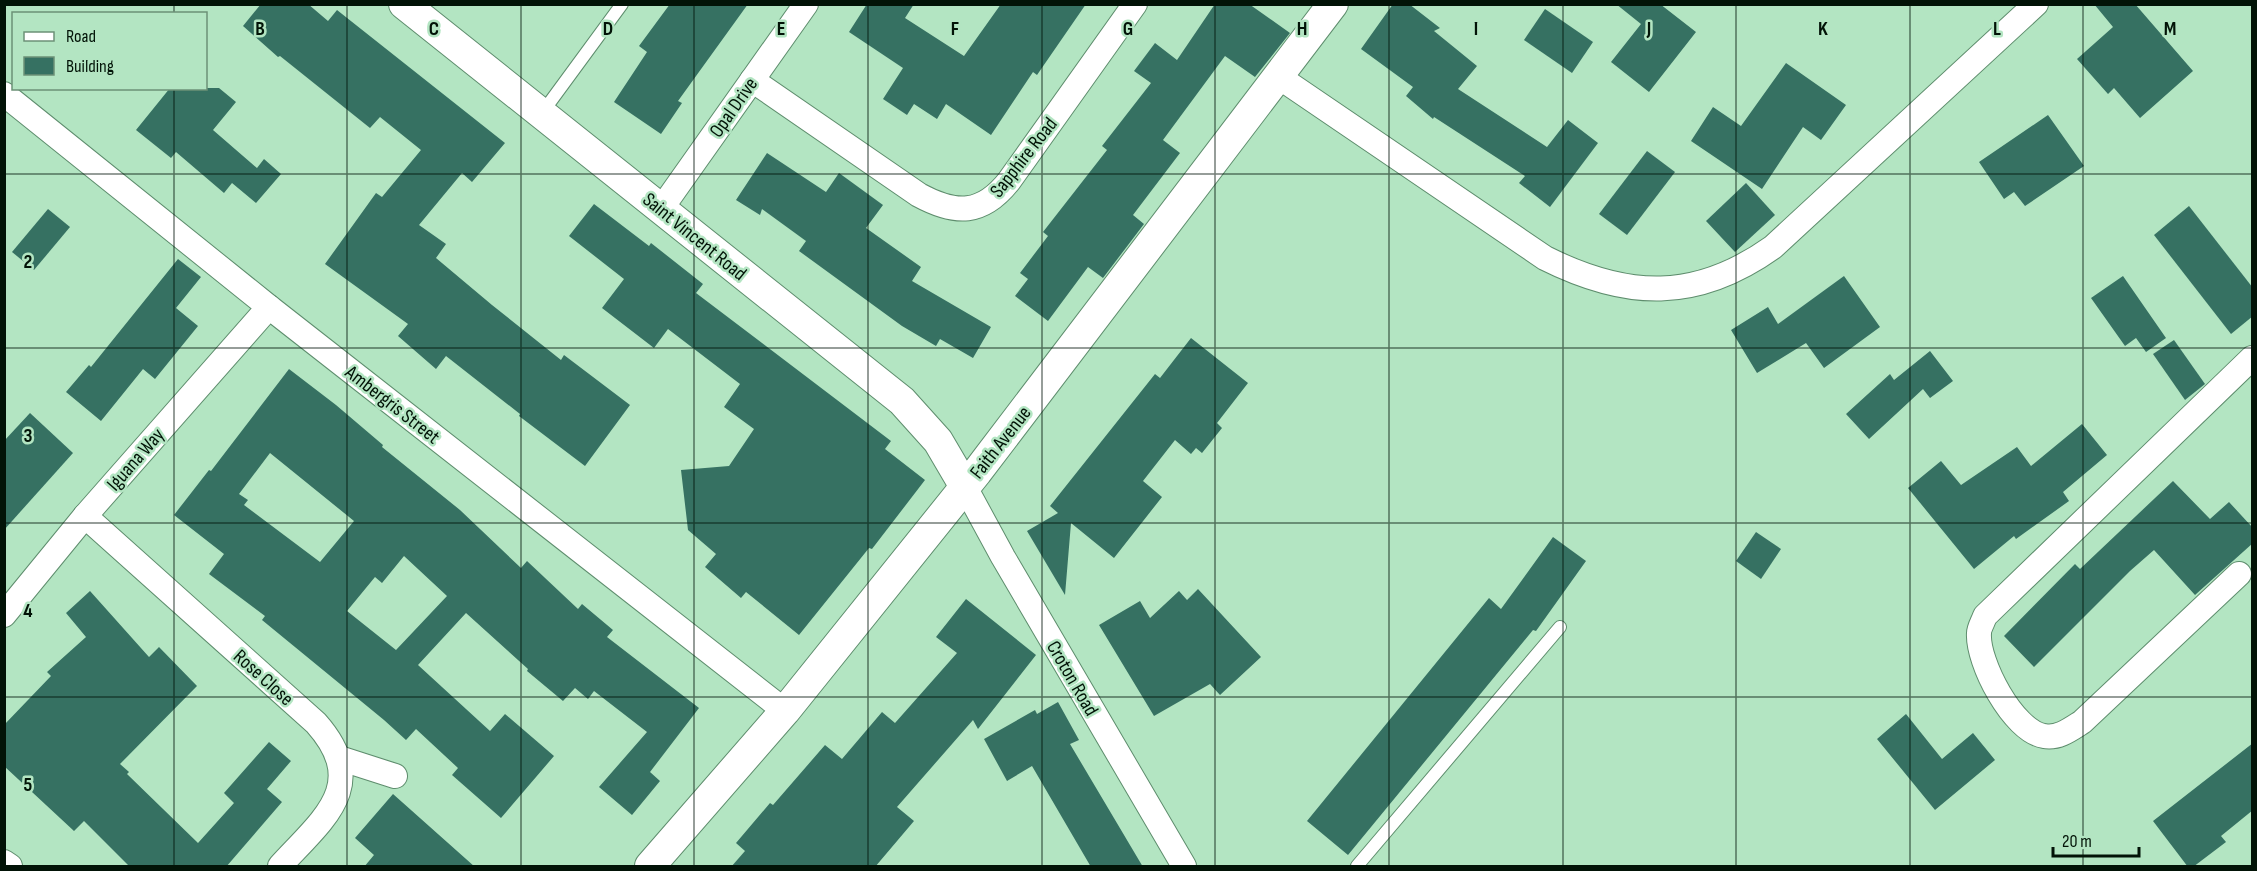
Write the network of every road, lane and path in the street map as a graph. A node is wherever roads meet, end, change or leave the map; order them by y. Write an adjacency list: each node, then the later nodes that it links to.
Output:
1 (404, 4): 10 (street, Saint Vincent Road)
2 (622, 4): 10 (lane)
3 (806, 4): 8 (street, Opal Drive)
4 (1135, 4): 8 (street, Sapphire Road)
5 (1333, 4): 7 (street, Faith Avenue)
6 (2036, 4): 7 (street)
7 (1279, 77): 14 (street, Faith Avenue)
8 (752, 80): 11 (street, Opal Drive)
9 (4, 94): 12 (street, Ambergris Street)
10 (542, 114): 11 (street, Saint Vincent Road)
11 (660, 209): 14 (street, Saint Vincent Road)
12 (269, 307): 15 (street, Iguana Way); 19 (street, Ambergris Street)
13 (2253, 358): 16 (street)
14 (965, 488): 19 (street, Faith Avenue); 26 (street, Croton Road)
15 (85, 516): 17 (street, Iguana Way); 20 (street, Rose Close)
16 (2240, 574)
17 (4, 615)
18 (1560, 627): 27 (lane)
19 (785, 711): 25 (street, Faith Avenue)
20 (339, 758): 21 (street); 24 (street)
21 (395, 776)
22 (4, 862): 23 (street)
23 (10, 867)
24 (280, 867)
25 (650, 867)
26 (1184, 867)
27 (1358, 867)

